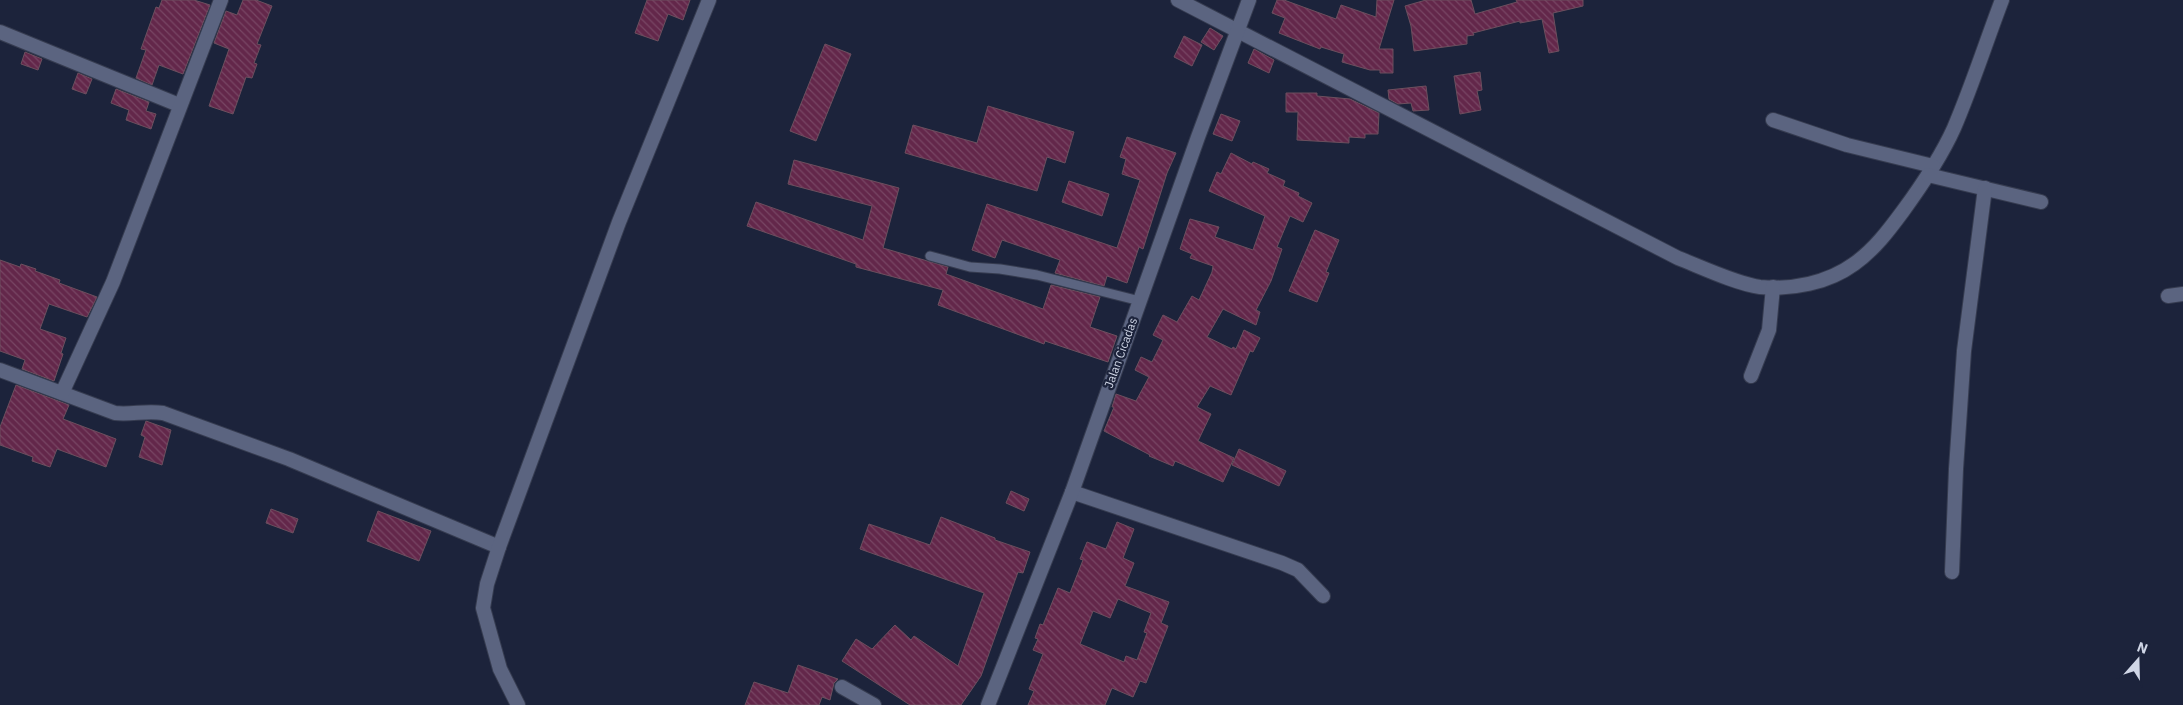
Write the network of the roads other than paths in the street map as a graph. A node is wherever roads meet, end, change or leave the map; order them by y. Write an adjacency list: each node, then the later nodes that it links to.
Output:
1 (221, 0): 8 (street)
2 (709, 0): 22 (street)
3 (1178, 0): 6 (street)
4 (1249, 0): 6 (street, Jalan Cicadas)
5 (2002, 0): 10 (street)
6 (1237, 31): 14 (street); 17 (street, Jalan Cicadas)
7 (0, 32): 8 (street)
8 (179, 105): 20 (street)
9 (1773, 120): 10 (street)
10 (1931, 171): 11 (street); 14 (street)
11 (1985, 188): 12 (street); 23 (street)
12 (2041, 202)
13 (930, 256): 17 (lane)
14 (1773, 287): 19 (street)
15 (2183, 294): 16 (street)
16 (2168, 296)
17 (1140, 301): 21 (street, Jalan Cicadas)
18 (0, 370): 20 (street)
19 (1751, 376)
20 (62, 393): 22 (street)
21 (1072, 492): 24 (street); 28 (street, Jalan Cicadas)
22 (499, 547): 26 (street)
23 (1952, 572)
24 (1323, 596)
25 (842, 687): 27 (street)
26 (518, 705)
27 (874, 705)
28 (988, 705)

